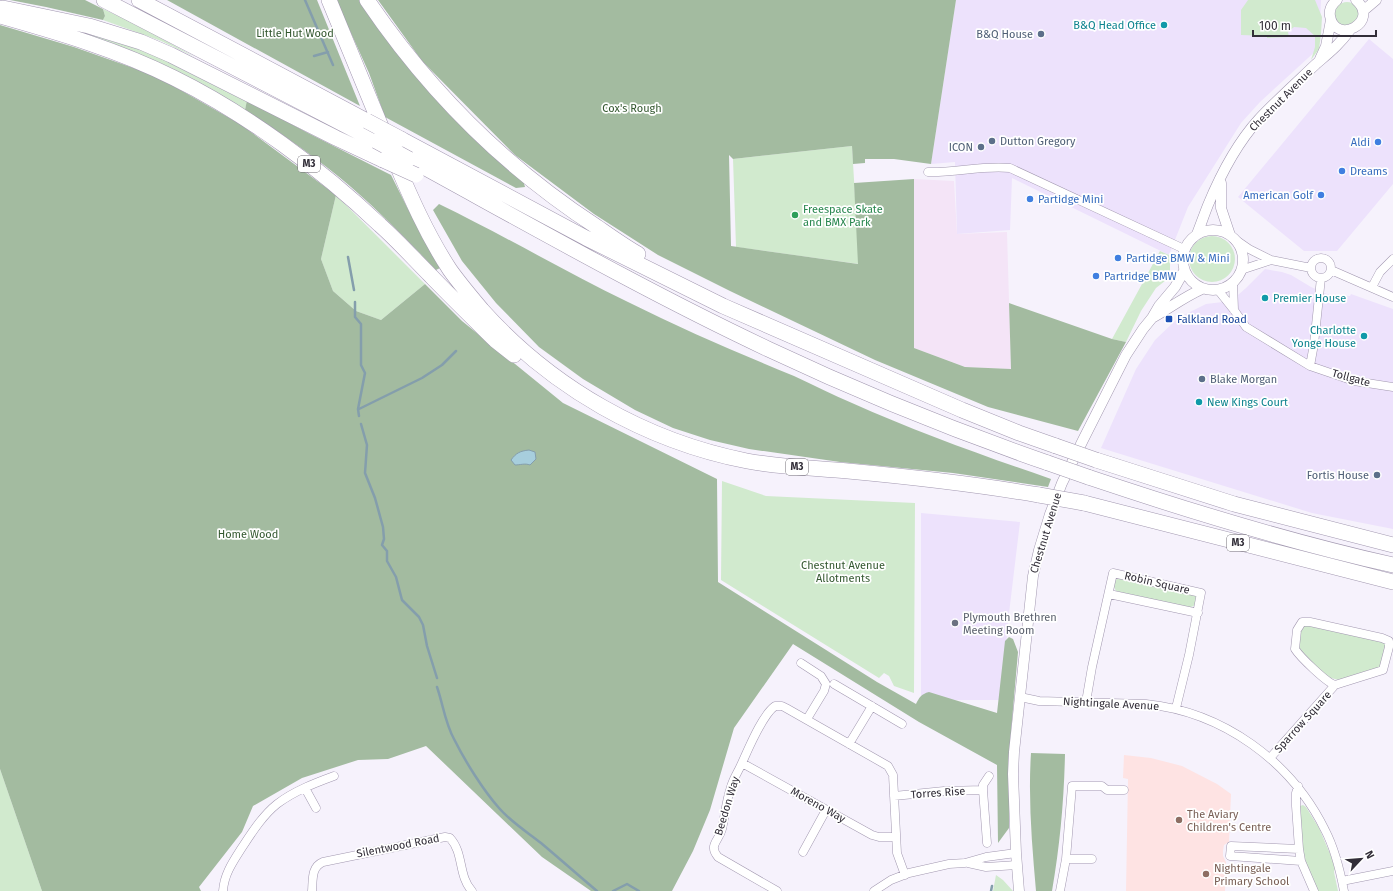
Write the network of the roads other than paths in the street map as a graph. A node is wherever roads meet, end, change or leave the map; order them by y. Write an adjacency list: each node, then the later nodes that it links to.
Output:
1 (104, 0): 16 (highway, M3, bridge)
2 (139, 0): 33 (highway, bridge)
3 (328, 0): 36 (highway, M3)
4 (366, 0): 33 (highway)
5 (1337, 0): 11 (street, Chestnut Avenue)
6 (1356, 0): 9 (street)
7 (1376, 0): 9 (street)
8 (0, 7): 16 (highway, M3, bridge)
9 (1363, 11): 12 (street, Chestnut Avenue)
10 (0, 16): 36 (highway, M3)
11 (1331, 20): 12 (street); 13 (street, Chestnut Avenue)
12 (1350, 30): 13 (street, Chestnut Avenue)
13 (1318, 63): 15 (street, Chestnut Avenue)
14 (928, 172): 19 (street)
15 (1221, 179): 17 (street, Chestnut Avenue); 18 (street, Chestnut Avenue)
16 (482, 199): 39 (highway, M3, bridge)
17 (1197, 234): 18 (street); 19 (street)
18 (1233, 238): 21 (street); 23 (street)
19 (1184, 249): 25 (street)
20 (1393, 259): 28 (street)
21 (1271, 260): 22 (street); 23 (street)
22 (1311, 268): 24 (street); 26 (street)
23 (1241, 270): 27 (street)
24 (1331, 270): 26 (street); 28 (street)
25 (1184, 271): 29 (street); 34 (street, Chestnut Avenue)
26 (1321, 278): 35 (street)
27 (1233, 283): 30 (street); 32 (street)
28 (1372, 287): 31 (street)
29 (1202, 289): 30 (street); 34 (street, Chestnut Avenue)
30 (1218, 290): 32 (street, Tollgate)
31 (1393, 297)
32 (1234, 310): 35 (street, Tollgate)
33 (748, 317): 38 (highway, bridge)
34 (1152, 318): 46 (street, Chestnut Avenue)
35 (1310, 366): 37 (street, Tollgate)
36 (570, 387): 40 (highway, M3, bridge)
37 (1393, 387)
38 (1393, 545)
39 (1393, 565)
40 (1393, 582)
41 (1109, 594): 42 (street, Robin Square); 42 (street, Robin Square); 47 (street, Robin Square)
42 (1198, 613): 49 (street, Robin Square)
43 (801, 664): 50 (street)
44 (834, 684): 48 (street)
45 (1335, 686): 45 (street, Sparrow Square); 53 (street, Sparrow Square)
46 (1020, 697): 47 (street, Nightingale Avenue); 68 (street, Chestnut Avenue)
47 (1086, 702): 49 (street, Nightingale Avenue)
48 (872, 706): 51 (street); 52 (street)
49 (1176, 708): 53 (street, Nightingale Avenue)
50 (807, 719): 52 (street, Beedon Way); 54 (street, Beedon Way)
51 (902, 724)
52 (850, 744): 61 (street, Beedon Way)
53 (1270, 758): 57 (street, Nightingale Avenue)
54 (742, 764): 63 (street, Moreno Way); 80 (street, Beedon Way)
55 (334, 776): 58 (street)
56 (989, 776): 59 (street)
57 (1298, 786): 66 (street); 76 (street, Nightingale Avenue)
58 (305, 788): 62 (street); 77 (street)
59 (983, 790): 61 (street, Torres Rise); 65 (street)
60 (1124, 790): 69 (street)
61 (894, 796): 64 (street, Beedon Way)
62 (316, 808)
63 (826, 810): 64 (street, Moreno Way); 67 (street)
64 (896, 837): 75 (street, Beedon Way)
65 (987, 843)
66 (1299, 850): 71 (street); 71 (street)
67 (803, 852)
68 (1016, 853): 72 (street); 73 (street, Chestnut Avenue)
69 (1066, 859): 70 (street); 83 (street)
70 (1092, 859)
71 (1301, 861): 84 (street)
72 (965, 863): 73 (street); 75 (street)
73 (1017, 865): 82 (street, Chestnut Avenue)
74 (1393, 871): 76 (street)
75 (904, 875): 81 (street)
76 (1342, 881): 85 (street, Nightingale Avenue)
77 (223, 891)
78 (312, 891): 79 (street, Silentwood Road)
79 (472, 891)
80 (777, 891)
81 (874, 891)
82 (1019, 891)
83 (1060, 891)
84 (1314, 891)
85 (1344, 891)

